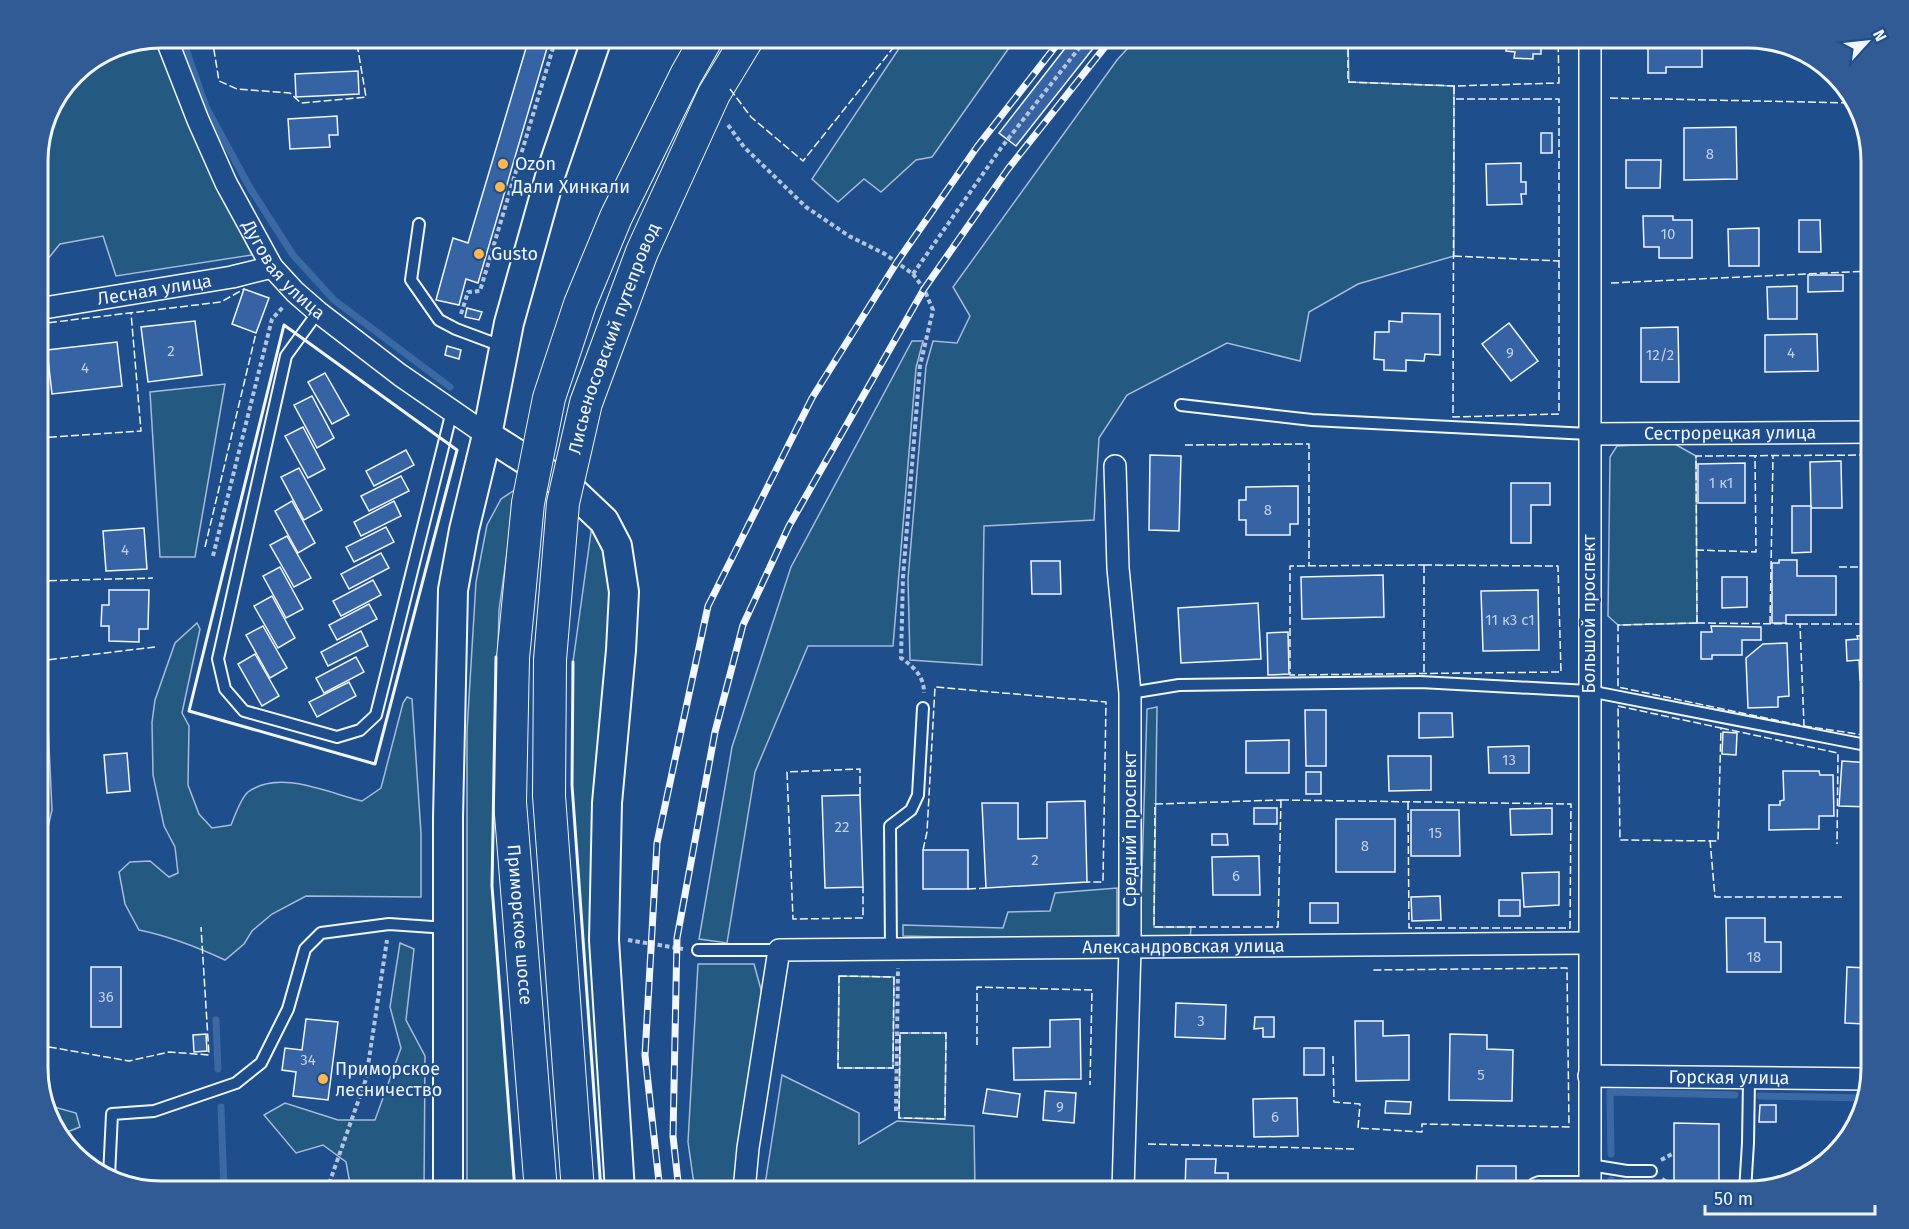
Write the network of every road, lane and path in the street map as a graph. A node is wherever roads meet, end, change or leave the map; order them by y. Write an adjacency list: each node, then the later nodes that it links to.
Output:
1 (170, 48): 12 (street, Дуговая улица)
2 (553, 48): 17 (path)
3 (594, 48): 18 (street)
4 (670, 48): 9 (path)
5 (701, 48): 48 (main road, Приморское шоссе, bridge)
6 (742, 48): 26 (main road, Лисьеносовский путепровод, bridge)
7 (1079, 48): 13 (path)
8 (1590, 48): 22 (street, Большой проспект)
9 (676, 56)
10 (725, 121): 13 (path)
11 (419, 224): 17 (lane)
12 (272, 267): 14 (street, Дуговая улица); 15 (street, Лесная улица)
13 (913, 274): 29 (path)
14 (295, 292): 16 (street, Дуговая улица); 25 (path)
15 (48, 307)
16 (318, 312): 20 (street, Дуговая улица); 20 (lane)
17 (456, 330): 18 (lane)
18 (504, 347): 23 (street)
19 (1181, 405): 22 (lane)
20 (452, 411): 23 (street, Дуговая улица)
21 (1861, 432): 22 (street, Сестрорецкая улица)
22 (1590, 434): 27 (street, Большой проспект)
23 (487, 435): 32 (street); 33 (street)
24 (1115, 466): 28 (street, Средний проспект)
25 (213, 556)
26 (550, 660): 49 (main road, Приморское шоссе)
27 (1589, 691): 28 (lane); 30 (lane); 34 (street, Большой проспект)
28 (1130, 693): 35 (street, Средний проспект)
29 (923, 708): 38 (lane)
30 (1861, 744)
31 (389, 924): 32 (lane); 43 (lane); 46 (path)
32 (449, 928): 47 (street)
33 (604, 940): 36 (path); 50 (street)
34 (1589, 943): 35 (street, Александровская улица); 39 (street, Большой проспект)
35 (1130, 947): 38 (street, Александровская улица); 52 (street, Средний проспект)
36 (698, 950): 37 (lane)
37 (779, 950): 38 (street, Александровская улица); 51 (street)
38 (894, 950): 42 (path)
39 (1589, 1076): 40 (street, Горская улица); 45 (street, Большой проспект)
40 (1749, 1080): 41 (street, Горская улица); 54 (lane)
41 (1860, 1080)
42 (896, 1111)
43 (109, 1168)
44 (1652, 1171): 45 (lane)
45 (1590, 1180): 53 (lane)
46 (330, 1181)
47 (448, 1181)
48 (540, 1181)
49 (577, 1181)
50 (619, 1181)
51 (745, 1181)
52 (1123, 1181)
53 (1564, 1181)
54 (1746, 1181)

